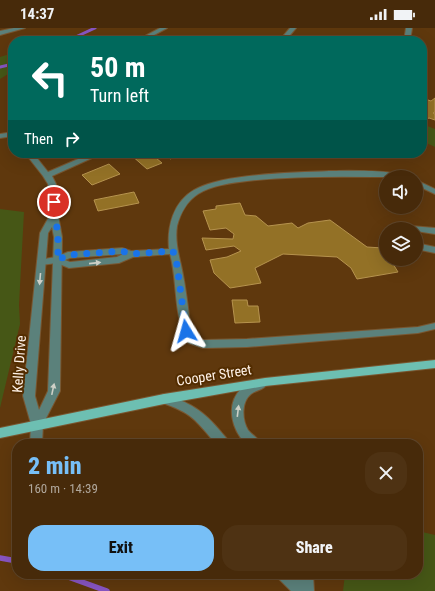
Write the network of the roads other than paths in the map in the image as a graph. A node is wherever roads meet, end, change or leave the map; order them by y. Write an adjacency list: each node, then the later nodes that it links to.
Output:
1 (22, 28): 4 (street)
2 (164, 28): 5 (street)
3 (293, 28): 6 (street)
4 (0, 33)
5 (149, 36)
6 (286, 36)
7 (33, 158): 9 (street)
8 (87, 158): 9 (street)
9 (47, 175): 13 (street)
10 (379, 175): 18 (lane)
11 (423, 186): 12 (lane)
12 (435, 192)
13 (54, 215): 19 (street); 20 (street, Kelly Drive)
14 (423, 230): 15 (lane)
15 (435, 232)
16 (423, 247): 17 (lane)
17 (435, 250)
18 (173, 251): 19 (lane); 21 (lane)
19 (58, 260): 20 (lane); 25 (street, one-way to 19)
20 (41, 262): 25 (street, Kelly Drive, one-way to 25)
21 (435, 326)
22 (435, 364): 23 (main road, Cooper Street)
23 (265, 382): 24 (main road, Cooper Street); 29 (street, one-way to 23)
24 (164, 399): 25 (main road, Cooper Street); 28 (street)
25 (37, 424): 26 (main road, Cooper Street); 27 (street)
26 (0, 433)
27 (36, 439)
28 (220, 439)
29 (250, 439)
30 (289, 579): 32 (street)
31 (306, 579): 33 (street)
32 (301, 591)
33 (307, 591)

